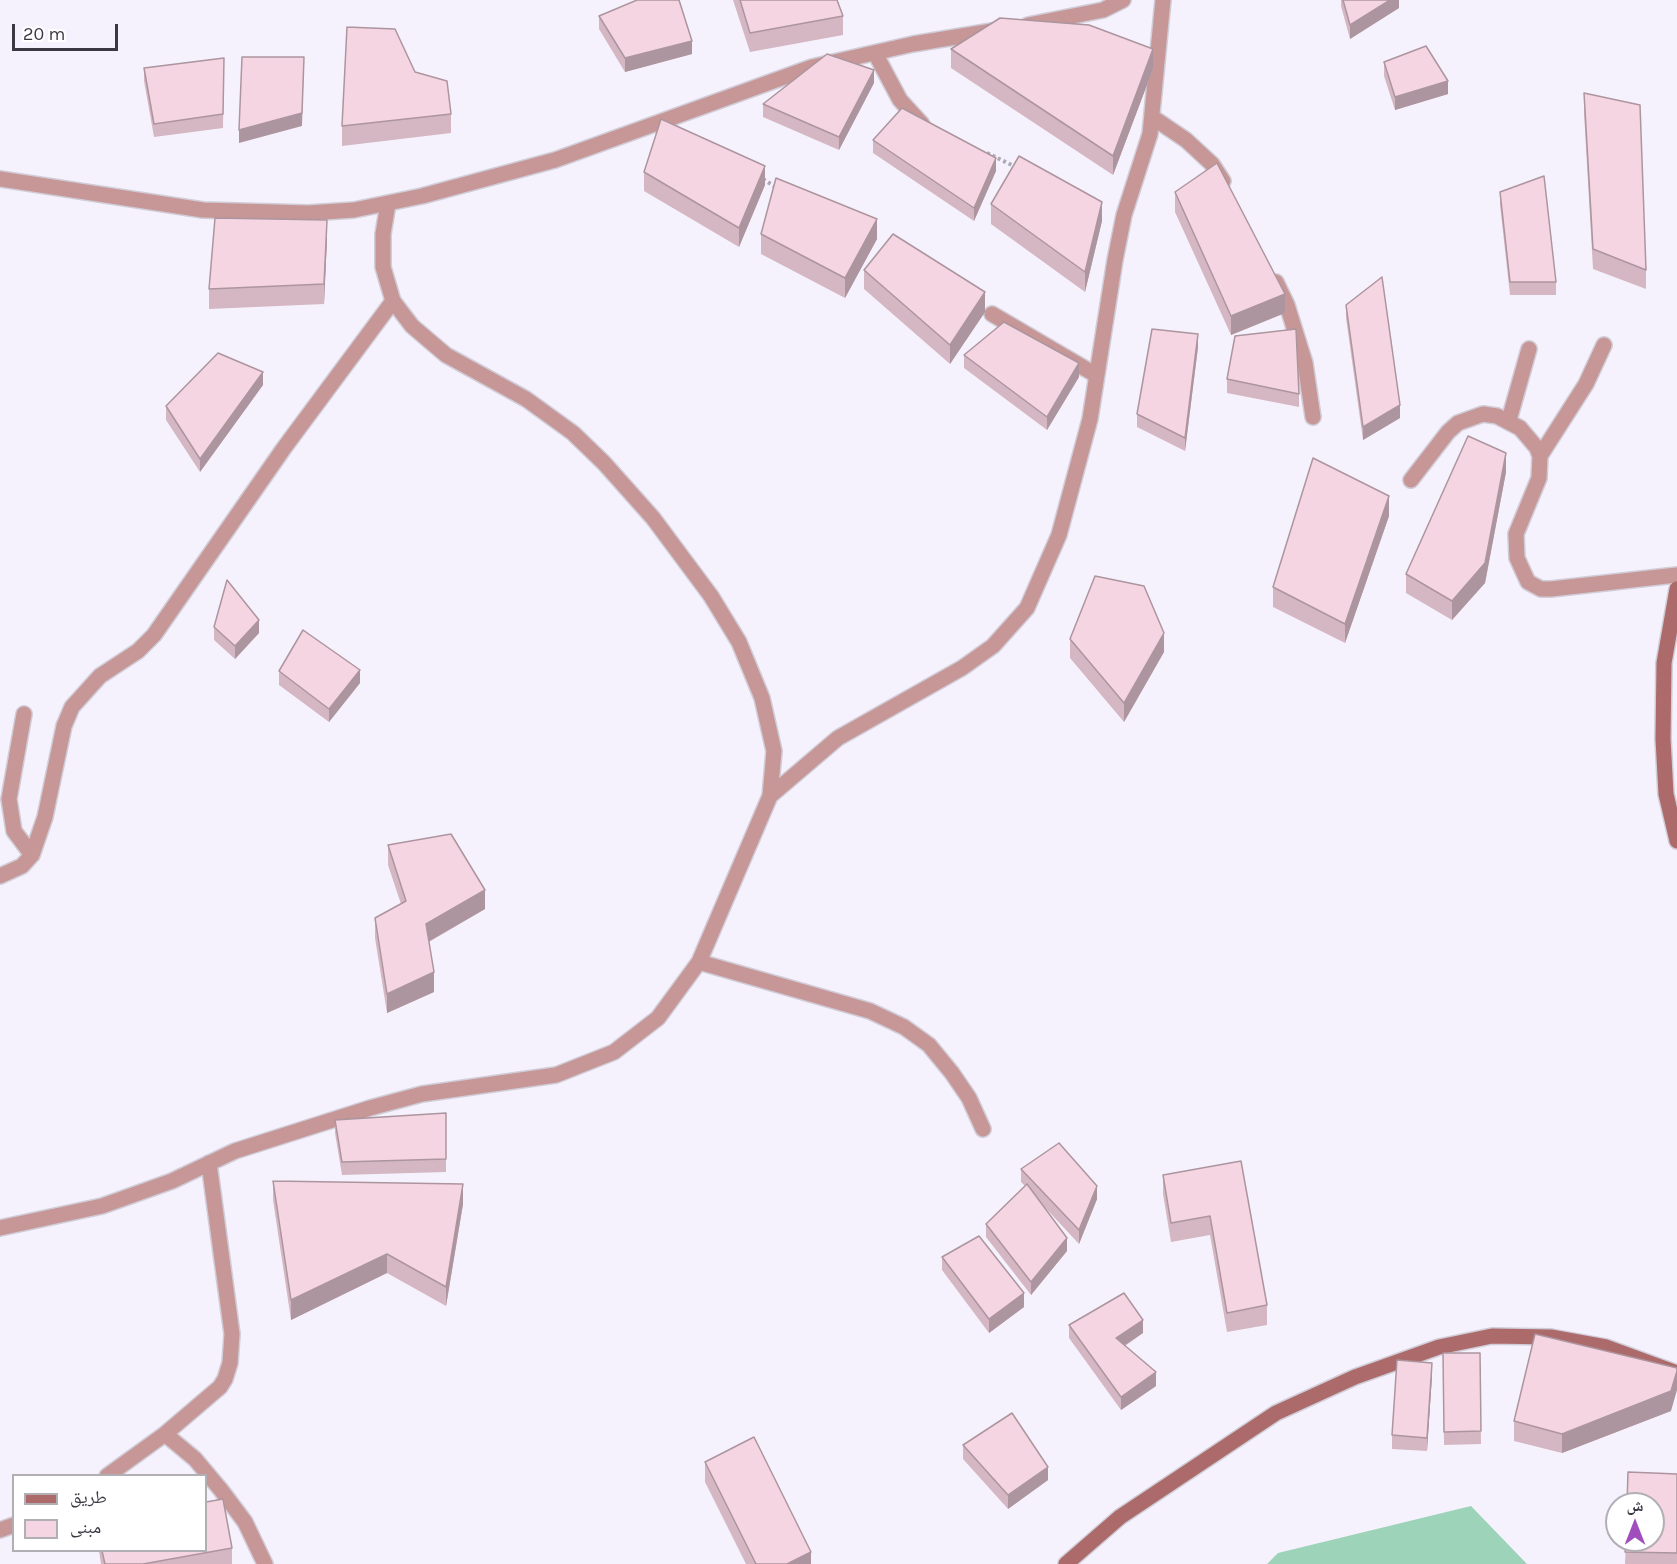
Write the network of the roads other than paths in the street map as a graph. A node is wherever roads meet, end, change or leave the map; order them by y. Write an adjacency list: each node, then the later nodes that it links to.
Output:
1 (1123, 0): 3 (street)
2 (1163, 0): 4 (street)
3 (875, 53): 5 (street); 8 (street)
4 (1152, 117): 7 (street); 14 (street)
5 (923, 125)
6 (0, 179): 8 (street)
7 (1233, 196)
8 (388, 204): 10 (street)
9 (1268, 265): 15 (street)
10 (393, 301): 22 (street); 24 (street)
11 (992, 314): 14 (street)
12 (1604, 345): 17 (street)
13 (1529, 349): 16 (street)
14 (1096, 375): 22 (street)
15 (1312, 417)
16 (1509, 420): 17 (street); 18 (street)
17 (1540, 456): 19 (street)
18 (1411, 480)
19 (1677, 575)
20 (1677, 589): 23 (main road)
21 (24, 714): 24 (street)
22 (770, 796): 26 (street)
23 (1677, 841)
24 (32, 855): 25 (street)
25 (0, 876)
26 (699, 962): 27 (street); 28 (street)
27 (983, 1129)
28 (209, 1163): 29 (street); 31 (street)
29 (0, 1228)
30 (1677, 1372): 34 (main road)
31 (165, 1434): 32 (street); 33 (street)
32 (110, 1474)
33 (265, 1564)
34 (1066, 1564)

